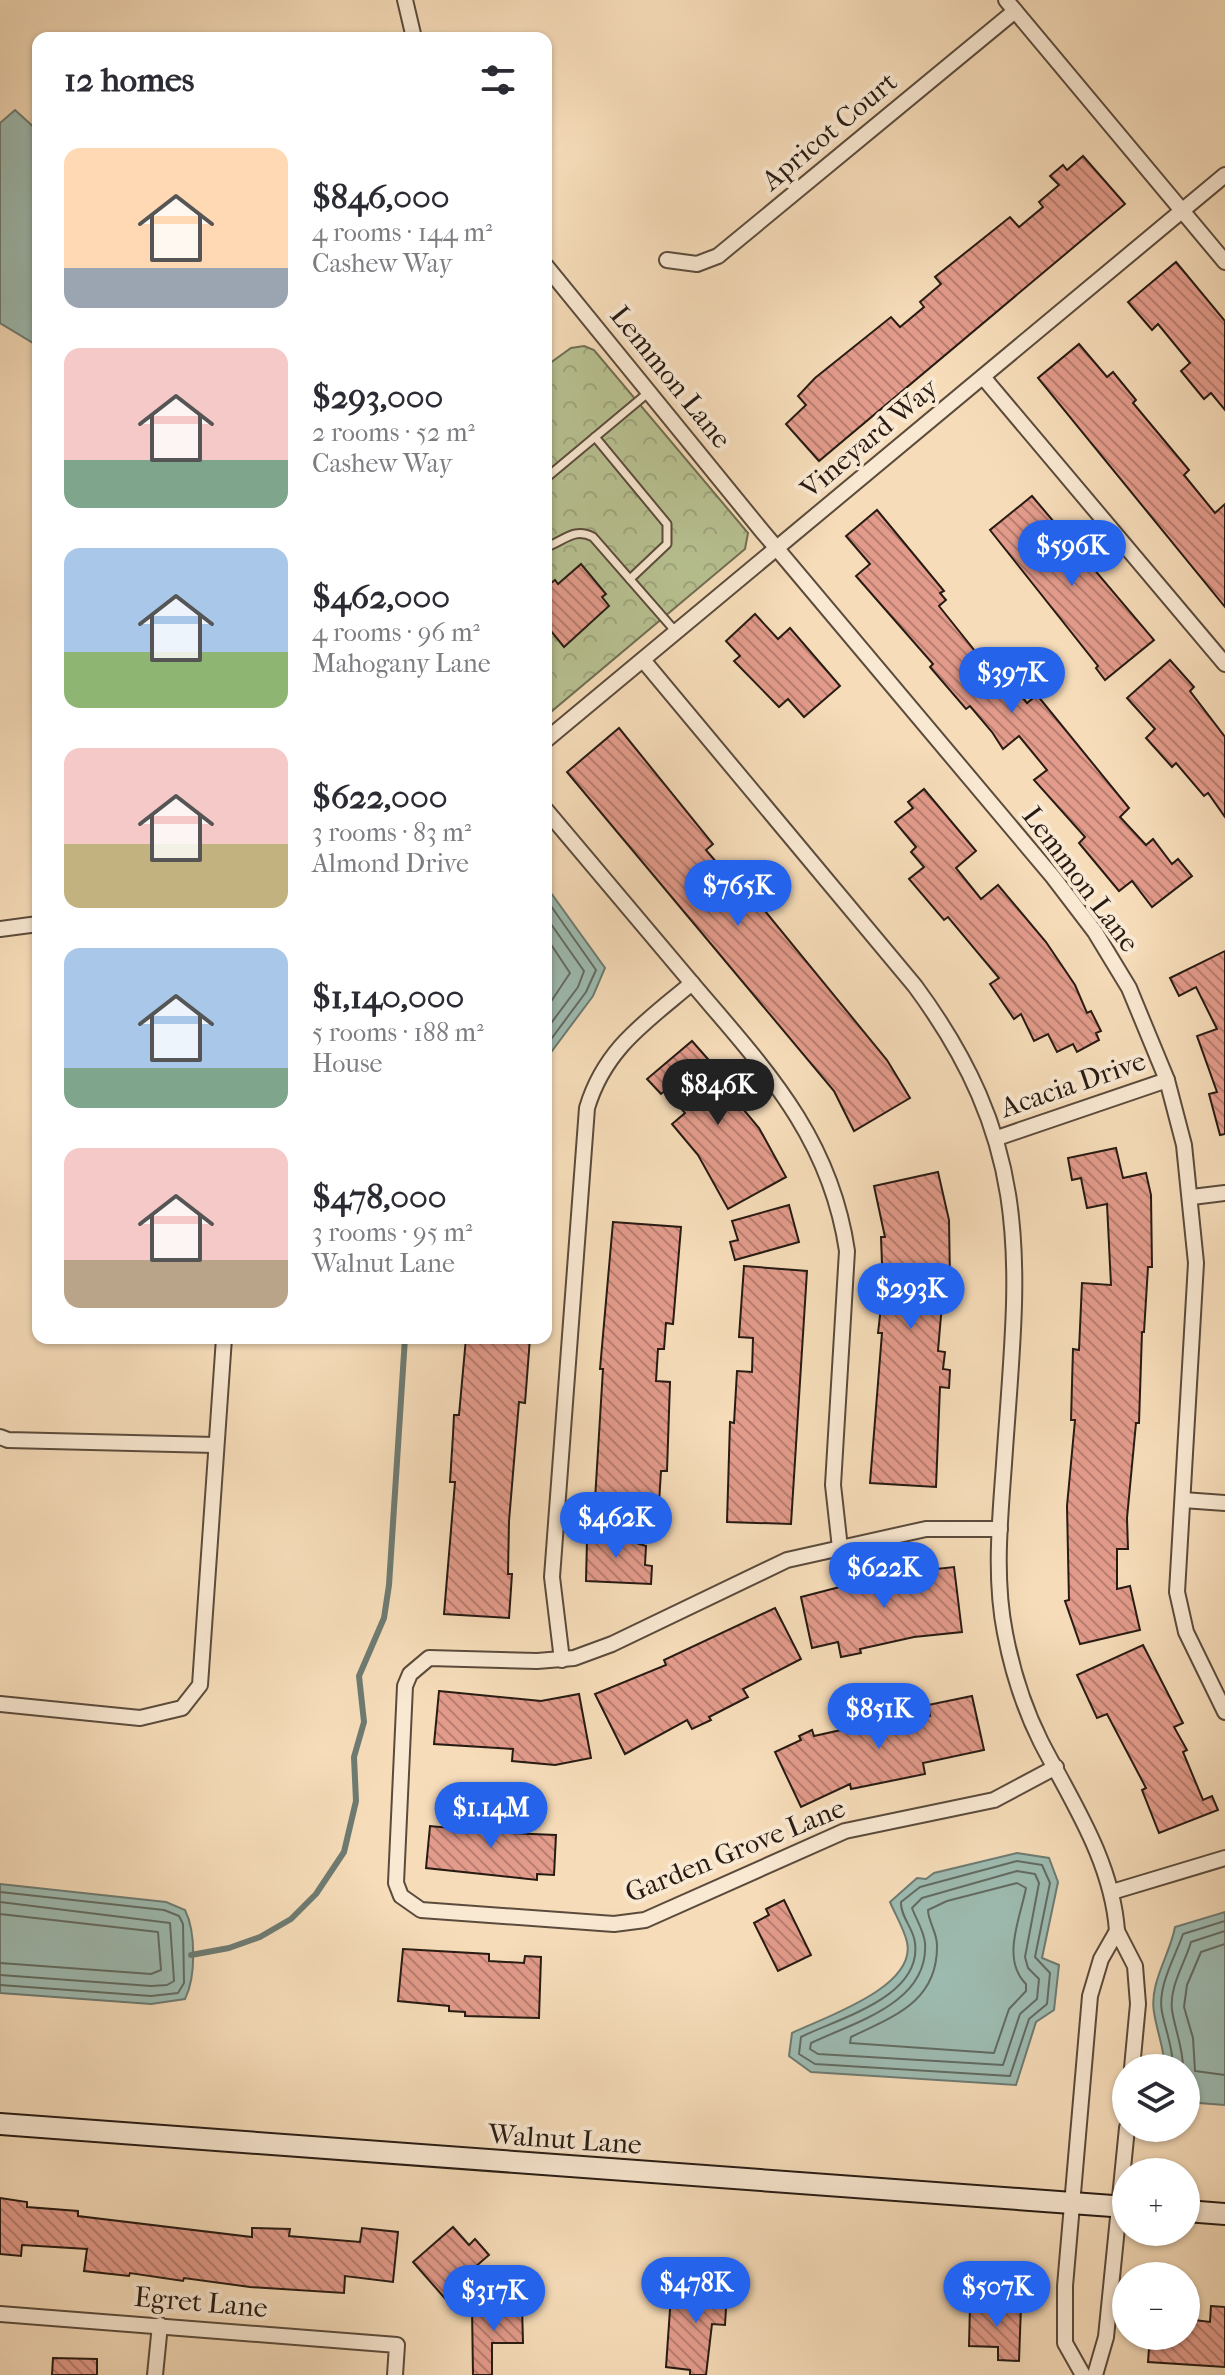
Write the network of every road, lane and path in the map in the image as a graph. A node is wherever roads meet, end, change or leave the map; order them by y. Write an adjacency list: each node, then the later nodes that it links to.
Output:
1 (405, 0): 3 (street)
2 (1010, 6): 5 (street); 6 (street, Apricot Court)
3 (413, 32)
4 (1225, 175): 5 (street, Vineyard Way)
5 (1182, 210): 7 (street); 9 (street, Vineyard Way)
6 (667, 260)
7 (1225, 262)
8 (552, 273): 10 (street, Lemmon Lane)
9 (983, 377): 14 (street, Vineyard Way); 18 (street)
10 (650, 391): 11 (lane); 14 (street, Lemmon Lane)
11 (595, 437): 12 (lane); 15 (lane)
12 (552, 473)
13 (552, 544): 15 (lane)
14 (777, 549): 16 (street, Vineyard Way); 24 (street, Lemmon Lane)
15 (630, 579): 16 (lane)
16 (676, 633): 17 (street, Vineyard Way)
17 (643, 660): 19 (street, Vineyard Way); 25 (street)
18 (1225, 664)
19 (552, 735)
20 (552, 817): 23 (street)
21 (32, 925): 22 (street)
22 (0, 929)
23 (692, 983): 34 (street); 35 (street)
24 (1167, 1080): 25 (street, Acacia Drive); 27 (street, Lemmon Lane)
25 (997, 1138): 33 (street)
26 (1225, 1193): 27 (street)
27 (1192, 1197): 31 (street, Lemmon Lane)
28 (223, 1344): 30 (street)
29 (0, 1437): 30 (street)
30 (215, 1445): 36 (street)
31 (1183, 1500): 32 (street); 37 (street, Lemmon Lane)
32 (1225, 1503)
33 (1000, 1529): 34 (street); 38 (street)
34 (840, 1548): 35 (street)
35 (562, 1660): 38 (street, Garden Grove Lane)
36 (0, 1704)
37 (1225, 1712)
38 (1056, 1767): 40 (street)
39 (1225, 1858): 40 (street)
40 (1112, 1892): 41 (street)
41 (1117, 1931): 42 (street); 44 (street)
42 (1133, 2054)
43 (0, 2124): 44 (main road, Walnut Lane)
44 (1075, 2203): 45 (main road, Walnut Lane); 53 (street)
45 (1112, 2205)
46 (1200, 2212): 47 (main road)
47 (1225, 2214)
48 (1118, 2246): 54 (street)
49 (0, 2314): 50 (street, Egret Lane)
50 (160, 2325): 51 (street); 52 (street, Egret Lane)
51 (155, 2375)
52 (395, 2375)
53 (1083, 2375)
54 (1095, 2375)

